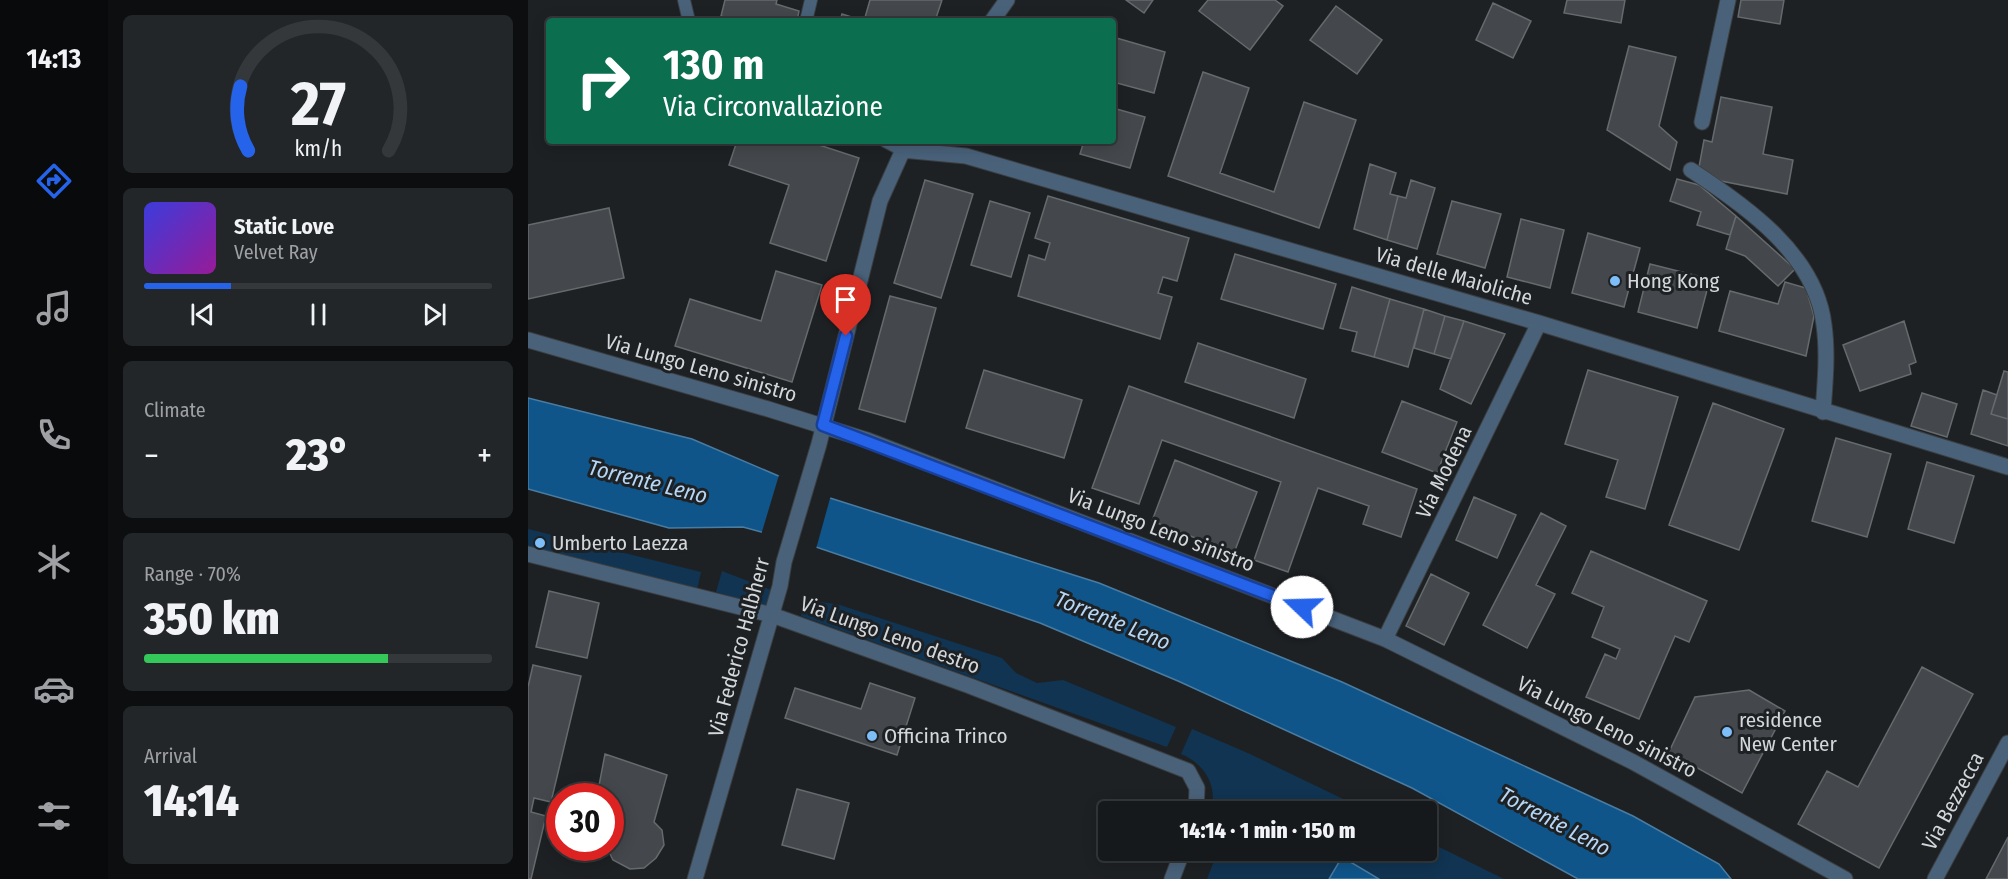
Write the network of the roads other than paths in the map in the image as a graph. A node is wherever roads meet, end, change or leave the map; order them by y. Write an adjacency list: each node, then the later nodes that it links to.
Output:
1 (684, 0): 5 (lane)
2 (812, 0): 6 (lane)
3 (1007, 0): 7 (street)
4 (1728, 0): 8 (street)
5 (688, 18)
6 (807, 18)
7 (994, 18)
8 (1702, 122)
9 (905, 145): 11 (street, Via delle Maioliche); 14 (street, Via Federico Halbherr)
10 (1691, 170): 13 (street)
11 (1539, 323): 13 (street, Via delle Maioliche); 18 (street, Via Modena)
12 (528, 340): 14 (street, Via Lungo Leno sinistro)
13 (1823, 412): 15 (street, Via delle Maioliche)
14 (823, 425): 17 (street, Via Federico Halbherr); 18 (street, Via Lungo Leno sinistro)
15 (2008, 467)
16 (528, 554): 17 (street, Via Lungo Leno destro)
17 (772, 615): 20 (street, Via Lungo Leno destro); 22 (street, Via Federico Halbherr)
18 (1385, 639): 24 (street, Via Lungo Leno sinistro)
19 (2008, 743): 25 (street, Via Bezzecca)
20 (1196, 801)
21 (1179, 861): 23 (street)
22 (695, 879)
23 (1172, 879)
24 (1845, 879)
25 (1935, 879)

